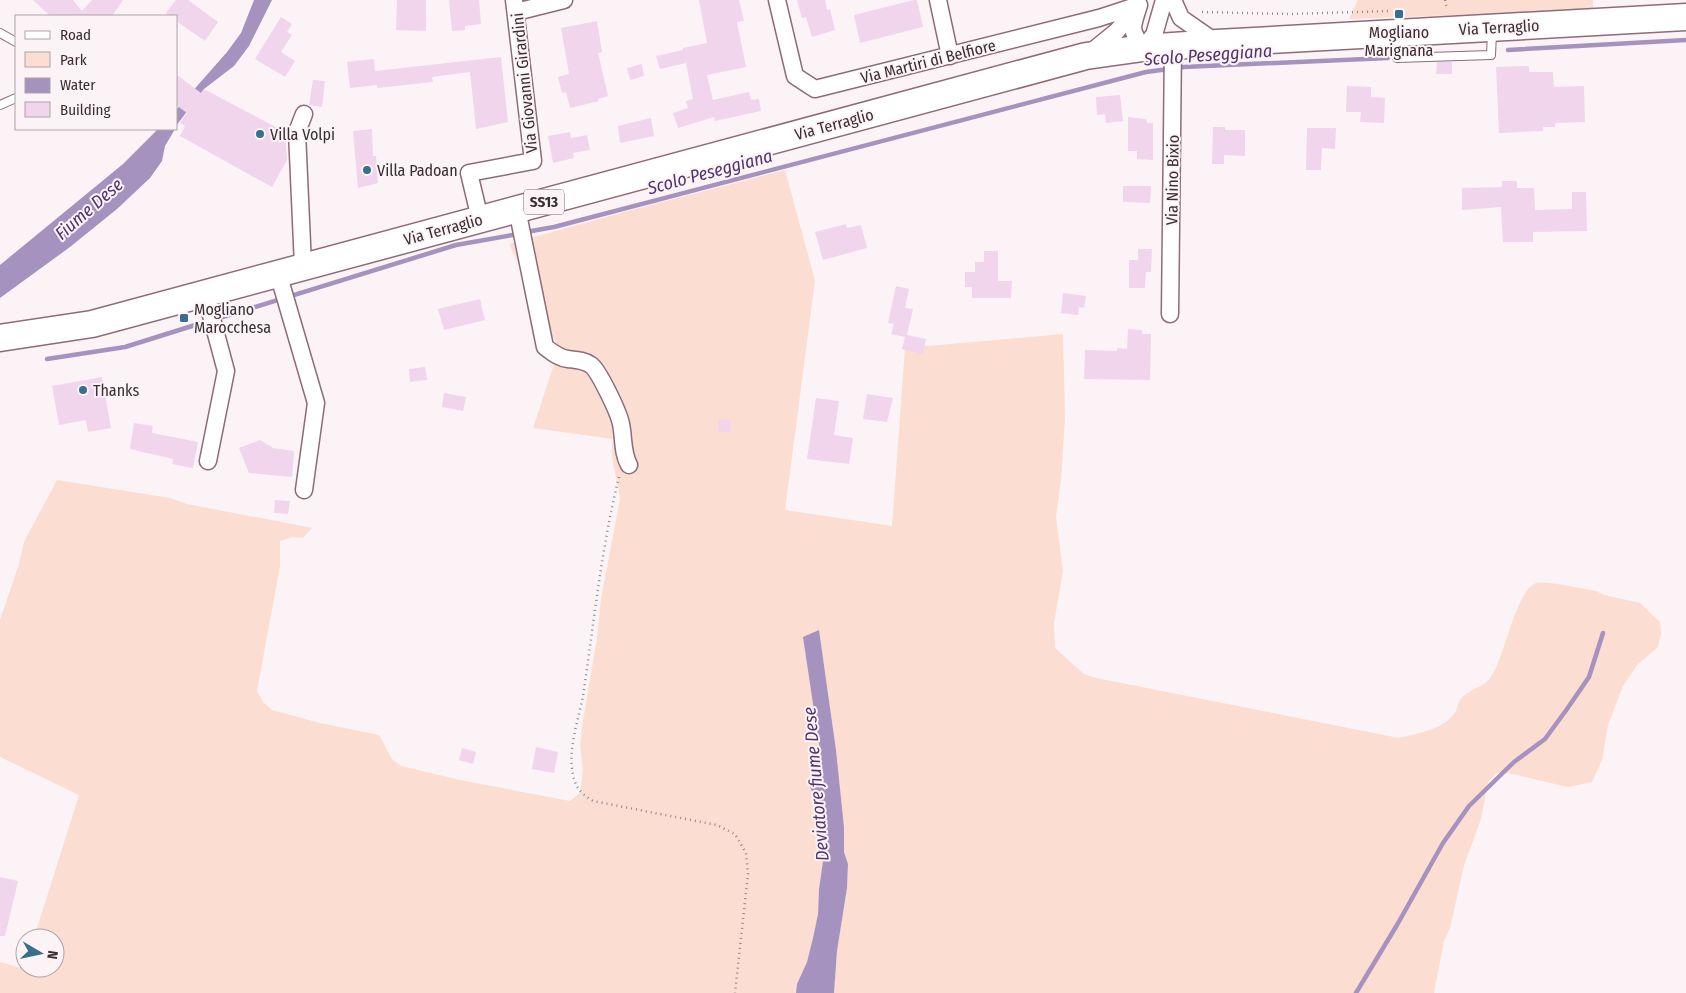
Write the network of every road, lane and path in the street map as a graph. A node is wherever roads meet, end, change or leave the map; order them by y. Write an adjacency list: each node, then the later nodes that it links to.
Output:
1 (564, 0): 7 (street)
2 (777, 0): 13 (street, Via Martiri di Belfiore)
3 (938, 0): 13 (street)
4 (1164, 0): 12 (street)
5 (1173, 0): 11 (street)
6 (1141, 3): 12 (street); 13 (street, Via Martiri di Belfiore); 14 (street)
7 (515, 6): 19 (street, Via Giovanni Girardini)
8 (1686, 17): 11 (main road, Via Terraglio / SS13)
9 (0, 33): 10 (lane)
10 (15, 41)
11 (1217, 43): 15 (main road, Via Terraglio / SS13)
12 (1143, 48): 14 (main road, Via Terraglio / SS13); 15 (main road, Via Terraglio / SS13)
13 (950, 56)
14 (1086, 56): 20 (main road, Via Terraglio / SS13)
15 (1173, 60): 23 (street, Via Nino Bixio)
16 (15, 98): 17 (lane)
17 (0, 105)
18 (304, 114): 21 (street)
19 (478, 211): 20 (main road, Via Terraglio / SS13); 21 (main road, Via Terraglio / SS13)
20 (519, 216): 26 (street)
21 (288, 284): 22 (main road, Via Terraglio / SS13); 27 (street)
22 (210, 311): 24 (main road, Via Terraglio / SS13); 25 (street)
23 (1170, 314)
24 (0, 338)
25 (208, 461)
26 (627, 461): 28 (path)
27 (304, 490)
28 (735, 993)

